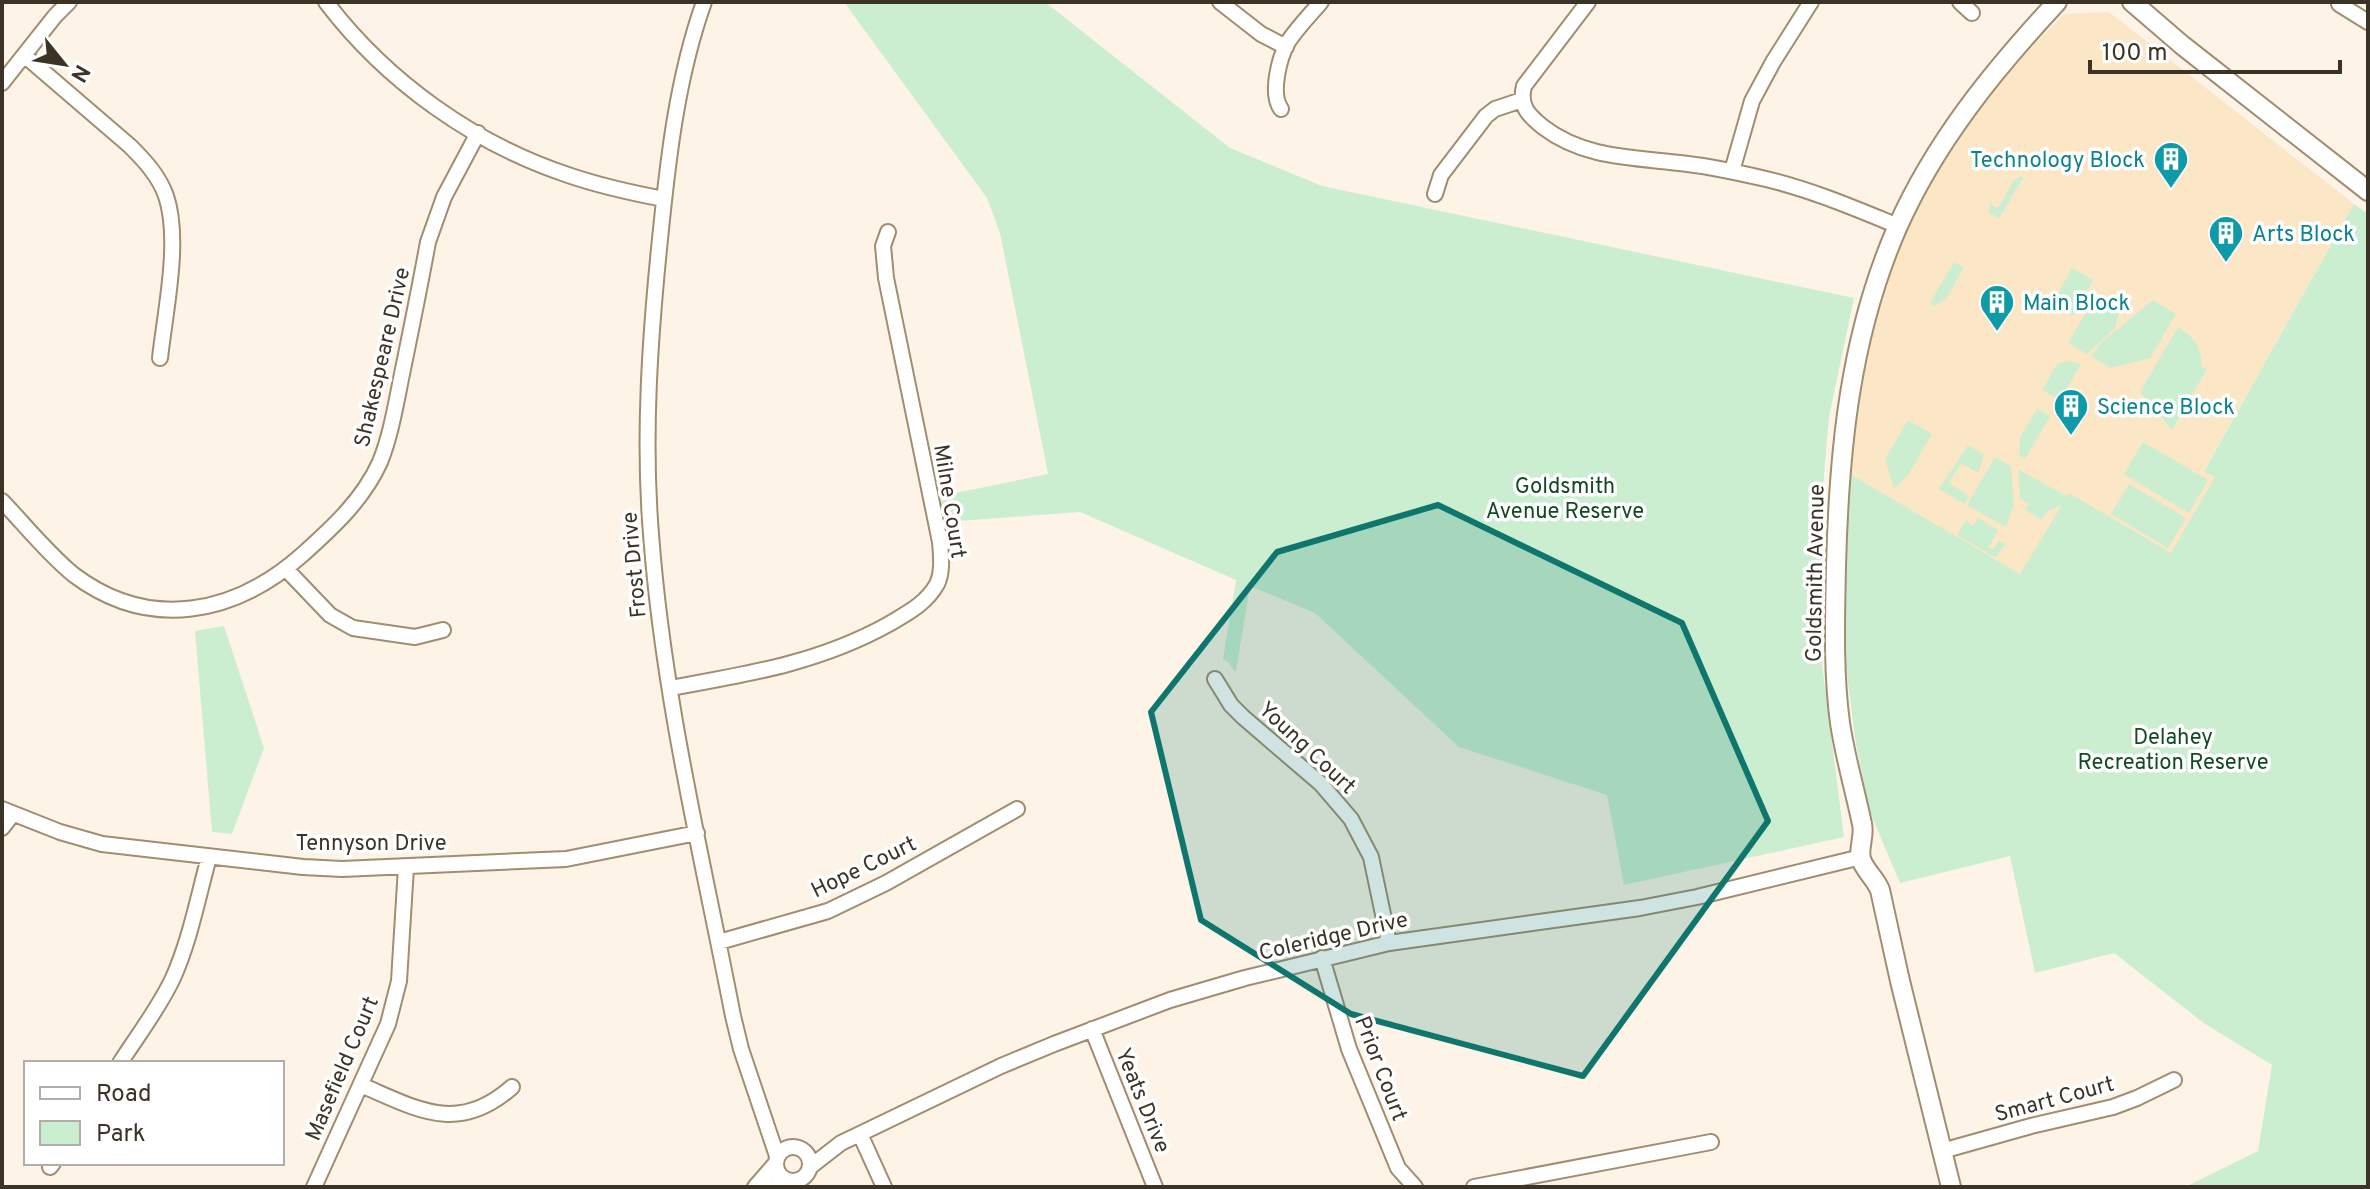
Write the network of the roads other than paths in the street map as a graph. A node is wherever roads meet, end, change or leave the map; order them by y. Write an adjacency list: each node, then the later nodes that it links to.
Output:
1 (69, 2): 15 (street)
2 (704, 2): 23 (street, Frost Drive)
3 (1220, 2): 14 (street)
4 (1321, 2): 14 (street)
5 (1588, 2): 17 (street)
6 (1811, 2): 20 (street)
7 (1960, 2): 12 (street)
8 (2057, 2): 24 (street, Goldsmith Avenue)
9 (2132, 2): 21 (street)
10 (330, 4): 19 (street)
11 (2339, 4): 13 (street)
12 (1972, 13)
13 (2368, 22)
14 (1286, 47): 18 (street)
15 (24, 55): 16 (street); 26 (street)
16 (2, 83)
17 (1522, 100): 20 (street); 22 (street)
18 (1281, 109)
19 (478, 133): 23 (street); 28 (street, Shakespeare Drive)
20 (1732, 171): 24 (street)
21 (2368, 191)
22 (1435, 194)
23 (664, 199): 31 (street, Frost Drive)
24 (1898, 226): 37 (street, Goldsmith Avenue)
25 (888, 232): 31 (street, Milne Court)
26 (160, 358)
27 (2, 501): 28 (street, Shakespeare Drive)
28 (286, 569): 29 (street)
29 (443, 630)
30 (1215, 679): 40 (street, Young Court)
31 (670, 688): 35 (street, Frost Drive)
32 (1017, 809): 39 (street, Hope Court)
33 (8, 811): 34 (street); 36 (street, Tennyson Drive)
34 (2, 828)
35 (697, 833): 38 (street, Tennyson Drive); 39 (street, Frost Drive)
36 (209, 857): 38 (street, Tennyson Drive); 43 (street)
37 (1861, 857): 40 (street, Coleridge Drive); 52 (street, Goldsmith Avenue)
38 (406, 867): 45 (street, Masefield Court)
39 (719, 942): 47 (street, Frost Drive)
40 (1389, 943): 41 (street, Coleridge Drive)
41 (1322, 958): 42 (street, Coleridge Drive); 61 (street, Prior Court)
42 (1092, 1029): 48 (street, Coleridge Drive); 60 (street, Yeats Drive)
43 (121, 1061)
44 (2174, 1080): 52 (street, Smart Court)
45 (361, 1085): 46 (street); 56 (street, Masefield Court)
46 (512, 1087)
47 (766, 1117): 51 (street, Frost Drive); 53 (street, Frost Drive)
48 (860, 1134): 50 (street, Coleridge Drive); 59 (street)
49 (1711, 1142): 62 (street)
50 (841, 1143): 51 (street, Coleridge Drive); 54 (street, Coleridge Drive)
51 (798, 1148): 53 (street); 54 (street)
52 (1942, 1151): 63 (street, Goldsmith Avenue)
53 (776, 1160): 55 (street); 57 (street)
54 (810, 1167): 55 (street)
55 (785, 1180): 58 (street)
56 (314, 1187)
57 (755, 1187)
58 (769, 1187)
59 (884, 1187)
60 (1155, 1187)
61 (1415, 1187)
62 (1474, 1187)
63 (1951, 1187)

